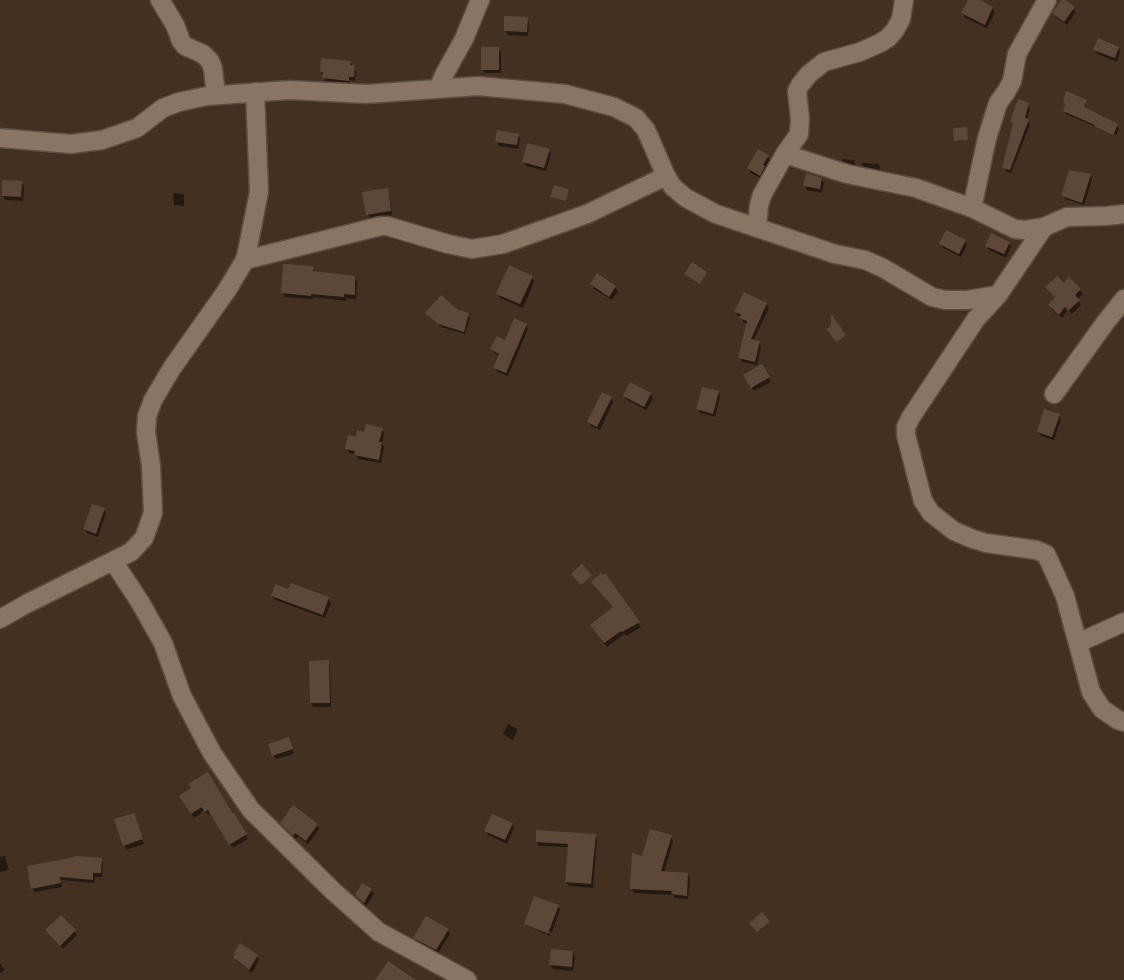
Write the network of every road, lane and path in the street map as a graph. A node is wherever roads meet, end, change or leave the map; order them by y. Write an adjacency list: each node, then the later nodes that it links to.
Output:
1 (160, 0): 7 (street)
2 (480, 0): 5 (street)
3 (904, 0): 9 (street)
4 (1047, 0): 11 (street)
5 (438, 89): 6 (street); 10 (street)
6 (255, 92): 7 (street); 15 (street)
7 (216, 95): 8 (street)
8 (0, 138)
9 (785, 154): 11 (street); 14 (street)
10 (666, 176): 14 (street); 15 (street)
11 (972, 208): 13 (street)
12 (1124, 214): 13 (street)
13 (1044, 226): 16 (street)
14 (757, 227): 16 (street)
15 (245, 260): 19 (street)
16 (998, 295): 22 (street)
17 (1124, 299): 18 (street)
18 (1054, 394)
19 (113, 561): 20 (street); 24 (street)
20 (0, 619)
21 (1124, 622): 22 (street)
22 (1078, 643): 23 (street)
23 (1124, 722)
24 (467, 980)

